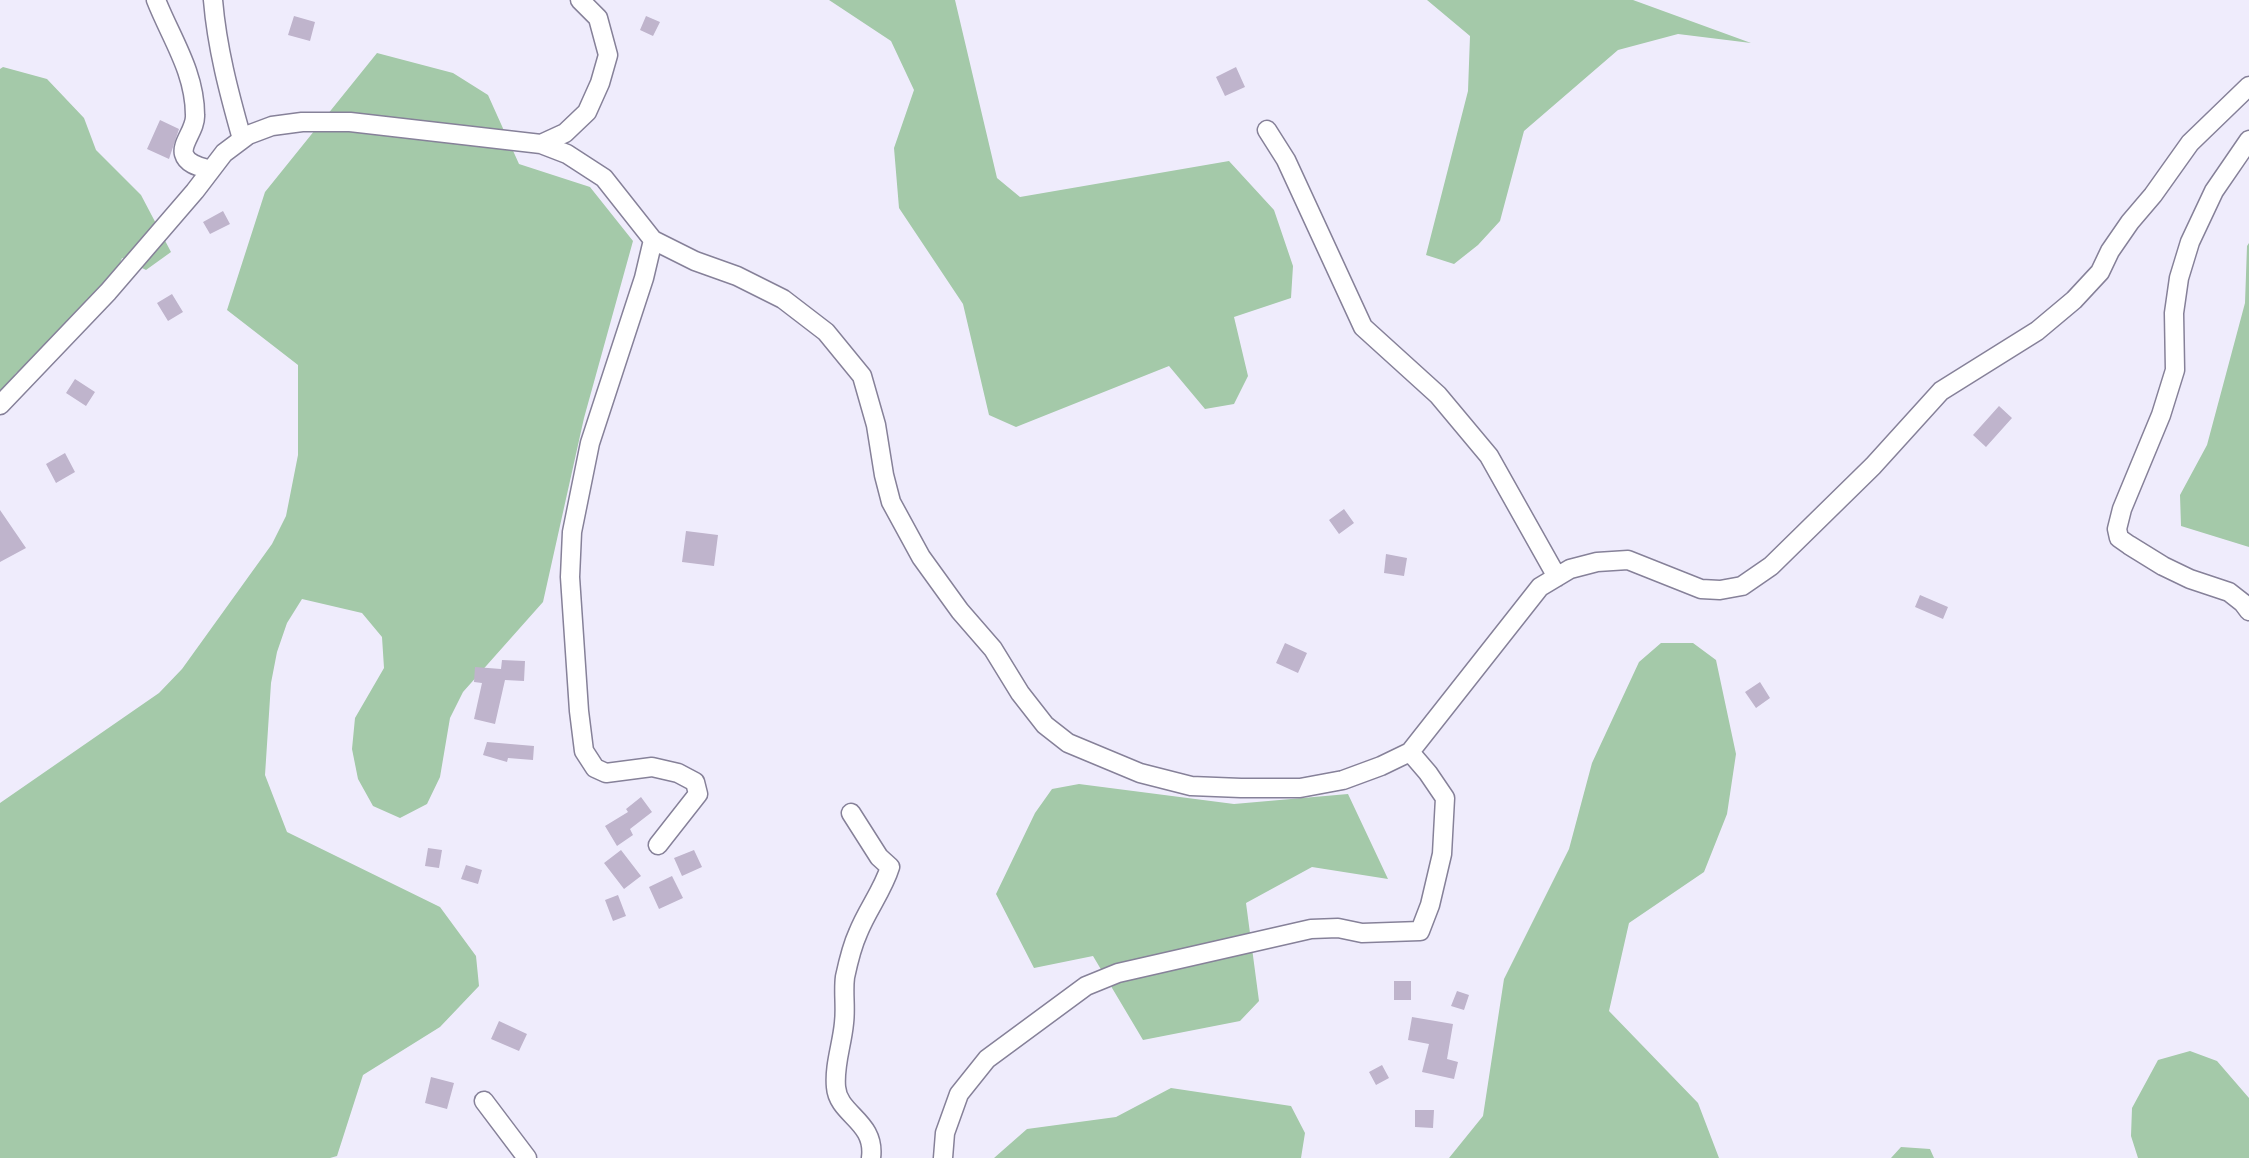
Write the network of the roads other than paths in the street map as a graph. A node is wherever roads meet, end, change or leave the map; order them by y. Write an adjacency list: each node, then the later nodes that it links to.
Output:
1 (156, 0): 9 (street)
2 (213, 0): 6 (street)
3 (580, 0): 8 (street)
4 (2249, 86): 12 (street)
5 (1268, 130): 12 (street)
6 (242, 139): 8 (street); 9 (street)
7 (2249, 140): 13 (street)
8 (541, 144): 10 (street)
9 (211, 170): 11 (street)
10 (653, 240): 14 (street); 16 (street)
11 (0, 405)
12 (1557, 577): 14 (street)
13 (2249, 611)
14 (1410, 752): 20 (street)
15 (851, 813): 19 (street)
16 (658, 845)
17 (484, 1101): 18 (street)
18 (527, 1158)
19 (872, 1158)
20 (943, 1158)

